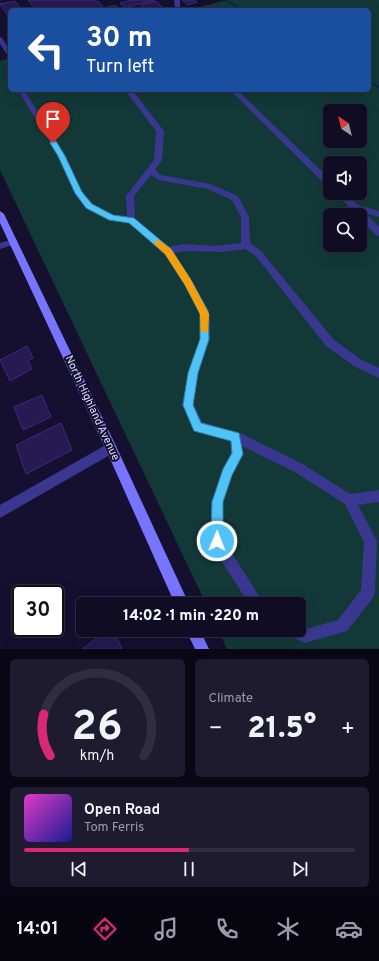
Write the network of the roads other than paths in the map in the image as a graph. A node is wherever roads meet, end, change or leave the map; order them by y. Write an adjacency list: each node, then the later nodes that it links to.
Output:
1 (1, 44): 2 (street)
2 (8, 52)
3 (21, 92): 12 (street)
4 (130, 92): 6 (street)
5 (235, 92): 7 (street)
6 (150, 170): 12 (street); 15 (street)
7 (323, 177)
8 (348, 200): 9 (street)
9 (355, 207): 11 (street); 13 (street)
10 (0, 214): 14 (street, North Highland Avenue)
11 (379, 214)
12 (131, 220): 17 (street)
13 (379, 233)
14 (13, 242): 16 (street); 20 (street, North Highland Avenue)
15 (246, 245): 17 (street); 18 (street)
16 (0, 246)
17 (168, 251): 19 (street)
18 (379, 373)
19 (236, 437): 22 (street); 25 (street)
20 (111, 448): 23 (street); 24 (street, North Highland Avenue)
21 (379, 496): 22 (street)
22 (349, 500): 26 (street)
23 (0, 512)
24 (179, 597)
25 (253, 597)
26 (306, 636)
27 (196, 637): 28 (street)
28 (202, 649)

